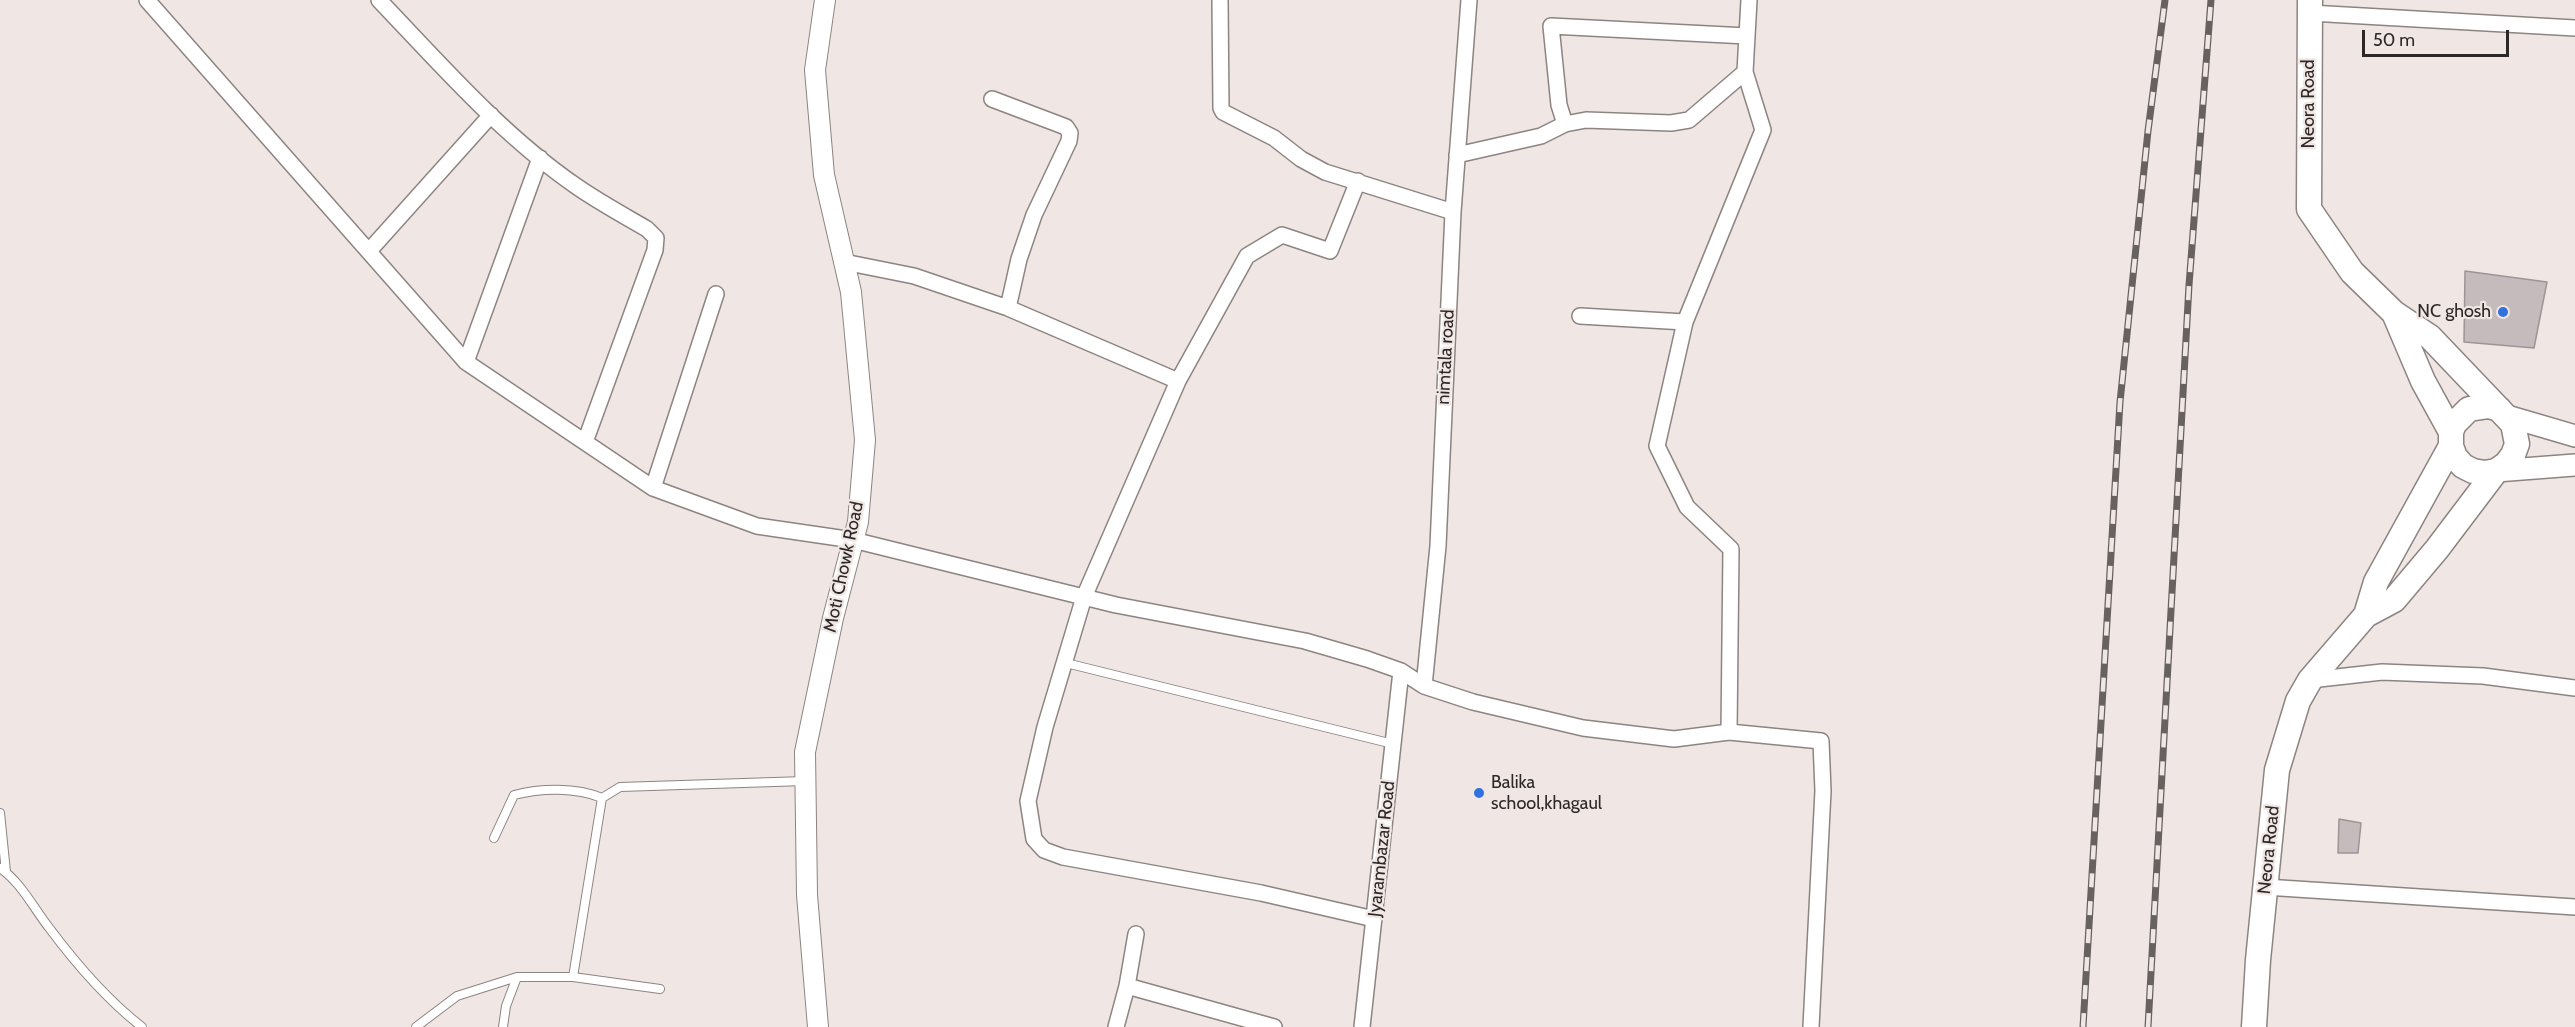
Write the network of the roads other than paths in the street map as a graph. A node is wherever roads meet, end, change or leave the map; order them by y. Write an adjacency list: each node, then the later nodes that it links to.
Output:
1 (147, 0): 18 (street)
2 (379, 0): 12 (street)
3 (825, 0): 19 (street, Moti Chowk Road)
4 (1220, 0): 16 (street)
5 (1469, 0): 14 (street, nimtala road)
6 (1749, 0): 9 (street)
7 (2310, 7): 8 (street); 22 (main road, Neora Road)
8 (2575, 28)
9 (1747, 36): 10 (street); 13 (street)
10 (1745, 72): 13 (street); 24 (street)
11 (992, 99): 21 (street)
12 (491, 115): 15 (street); 18 (street)
13 (1565, 124): 14 (street)
14 (1457, 155): 17 (street, nimtala road)
15 (540, 158): 25 (street); 30 (street)
16 (1358, 181): 17 (street); 26 (street)
17 (1453, 212): 40 (street, nimtala road)
18 (369, 251): 25 (street)
19 (844, 262): 21 (street); 34 (street, Moti Chowk Road)
20 (716, 294): 33 (street)
21 (1008, 308): 26 (street)
22 (2394, 314): 27 (main road); 29 (main road)
23 (1580, 316): 24 (street)
24 (1685, 322): 42 (street)
25 (466, 362): 30 (street)
26 (1178, 381): 35 (street)
27 (2503, 412): 28 (main road); 29 (main road); 32 (main road)
28 (2575, 436)
29 (2451, 439): 32 (main road); 36 (main road)
30 (585, 442): 33 (street)
31 (2575, 465): 32 (main road)
32 (2496, 471): 36 (main road)
33 (653, 488): 34 (street)
34 (853, 540): 35 (street); 44 (street, Moti Chowk Road)
35 (1084, 597): 37 (street); 38 (street)
36 (2366, 615): 39 (main road, Neora Road)
37 (1066, 663): 43 (lane); 51 (street)
38 (1401, 671): 40 (street); 43 (street, Jyarambazar Road)
39 (2310, 680): 41 (street); 49 (main road, Neora Road)
40 (1424, 686): 42 (street)
41 (2575, 688)
42 (1729, 732): 64 (street)
43 (1393, 744): 51 (street, Jyarambazar Road)
44 (805, 781): 45 (lane); 60 (street, Moti Chowk Road)
45 (602, 798): 47 (lane); 54 (lane)
46 (0, 813): 48 (lane)
47 (494, 838)
48 (3, 870): 57 (lane)
49 (2265, 887): 50 (street); 65 (main road, Neora Road)
50 (2575, 907)
51 (1374, 919): 63 (street, Jyarambazar Road)
52 (1136, 934): 55 (street)
53 (517, 977): 54 (lane); 58 (lane); 59 (lane)
54 (573, 977): 56 (lane)
55 (1127, 986): 61 (street); 62 (street)
56 (660, 989)
57 (142, 1027)
58 (416, 1027)
59 (503, 1027)
60 (818, 1027)
61 (1116, 1027)
62 (1274, 1027)
63 (1362, 1027)
64 (1811, 1027)
65 (2254, 1027)

